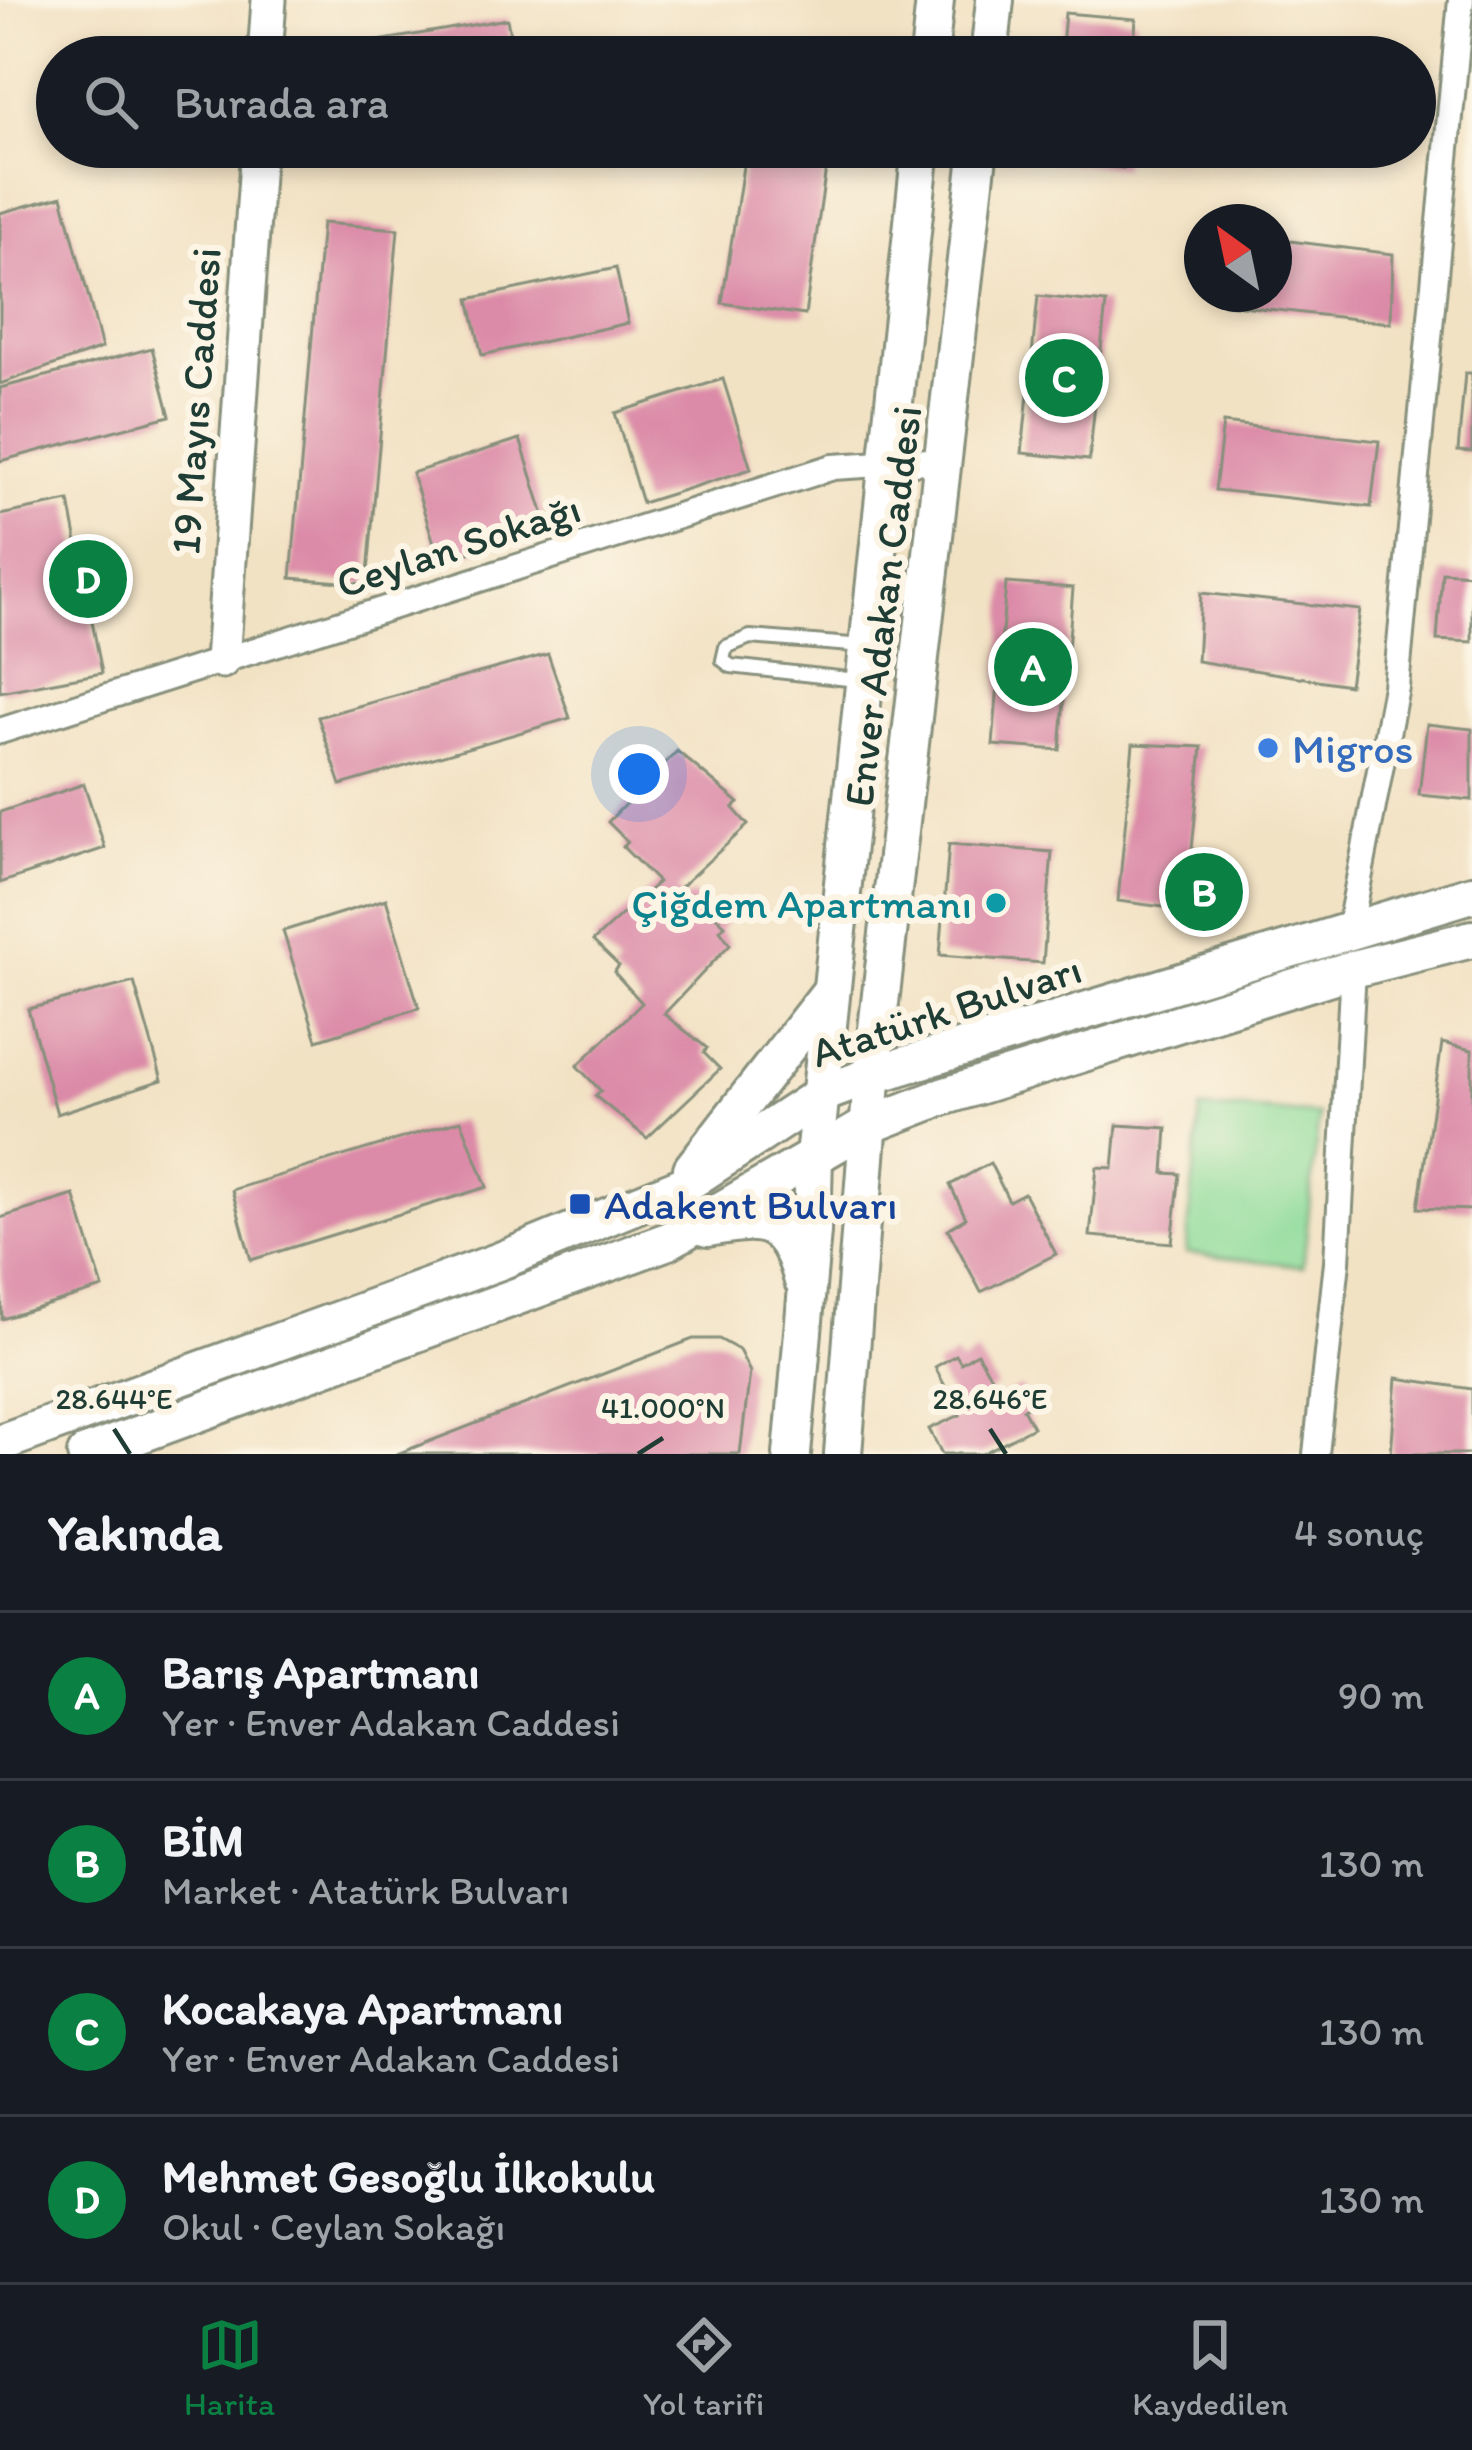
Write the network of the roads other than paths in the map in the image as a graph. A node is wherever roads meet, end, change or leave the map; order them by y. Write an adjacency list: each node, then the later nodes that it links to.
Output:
1 (269, 0): 5 (street)
2 (935, 0): 6 (main road)
3 (995, 0): 7 (main road)
4 (1461, 0): 17 (street)
5 (266, 36)
6 (931, 36)
7 (991, 36)
8 (257, 168): 13 (street, 19 Mayıs Caddesi)
9 (919, 168): 12 (main road, Enver Adakan Caddesi)
10 (978, 168): 11 (main road, Enver Adakan Caddesi)
11 (944, 460): 12 (street, Ceylan Sokağı); 21 (main road, Enver Adakan Caddesi)
12 (891, 464): 13 (street, Ceylan Sokağı); 14 (main road, Enver Adakan Caddesi)
13 (222, 661): 15 (street, Ceylan Sokağı)
14 (867, 664): 14 (lane); 20 (main road, Enver Adakan Caddesi)
15 (0, 731)
16 (1472, 894): 17 (main road, Atatürk Bulvarı)
17 (1349, 931): 19 (main road); 21 (main road, Atatürk Bulvarı)
18 (1472, 939): 19 (main road, Atatürk Bulvarı)
19 (1353, 969): 23 (main road, Atatürk Bulvarı); 32 (street)
20 (830, 992): 22 (main road, Enver Adakan Caddesi); 25 (main road)
21 (873, 1075): 22 (main road, Atatürk Bulvarı); 23 (main road, Enver Adakan Caddesi)
22 (822, 1094): 24 (main road, Enver Adakan Caddesi); 25 (main road, Atatürk Bulvarı)
23 (867, 1126): 24 (main road, Atatürk Bulvarı); 31 (main road)
24 (814, 1157): 26 (main road, Atatürk Bulvarı); 27 (main road, Enver Adakan Caddesi)
25 (682, 1186): 28 (main road, Atatürk Bulvarı)
26 (681, 1234): 27 (main road); 29 (main road, Atatürk Bulvarı)
27 (804, 1315): 30 (main road)
28 (0, 1443)
29 (86, 1454)
30 (792, 1454)
31 (843, 1454)
32 (1316, 1454)

